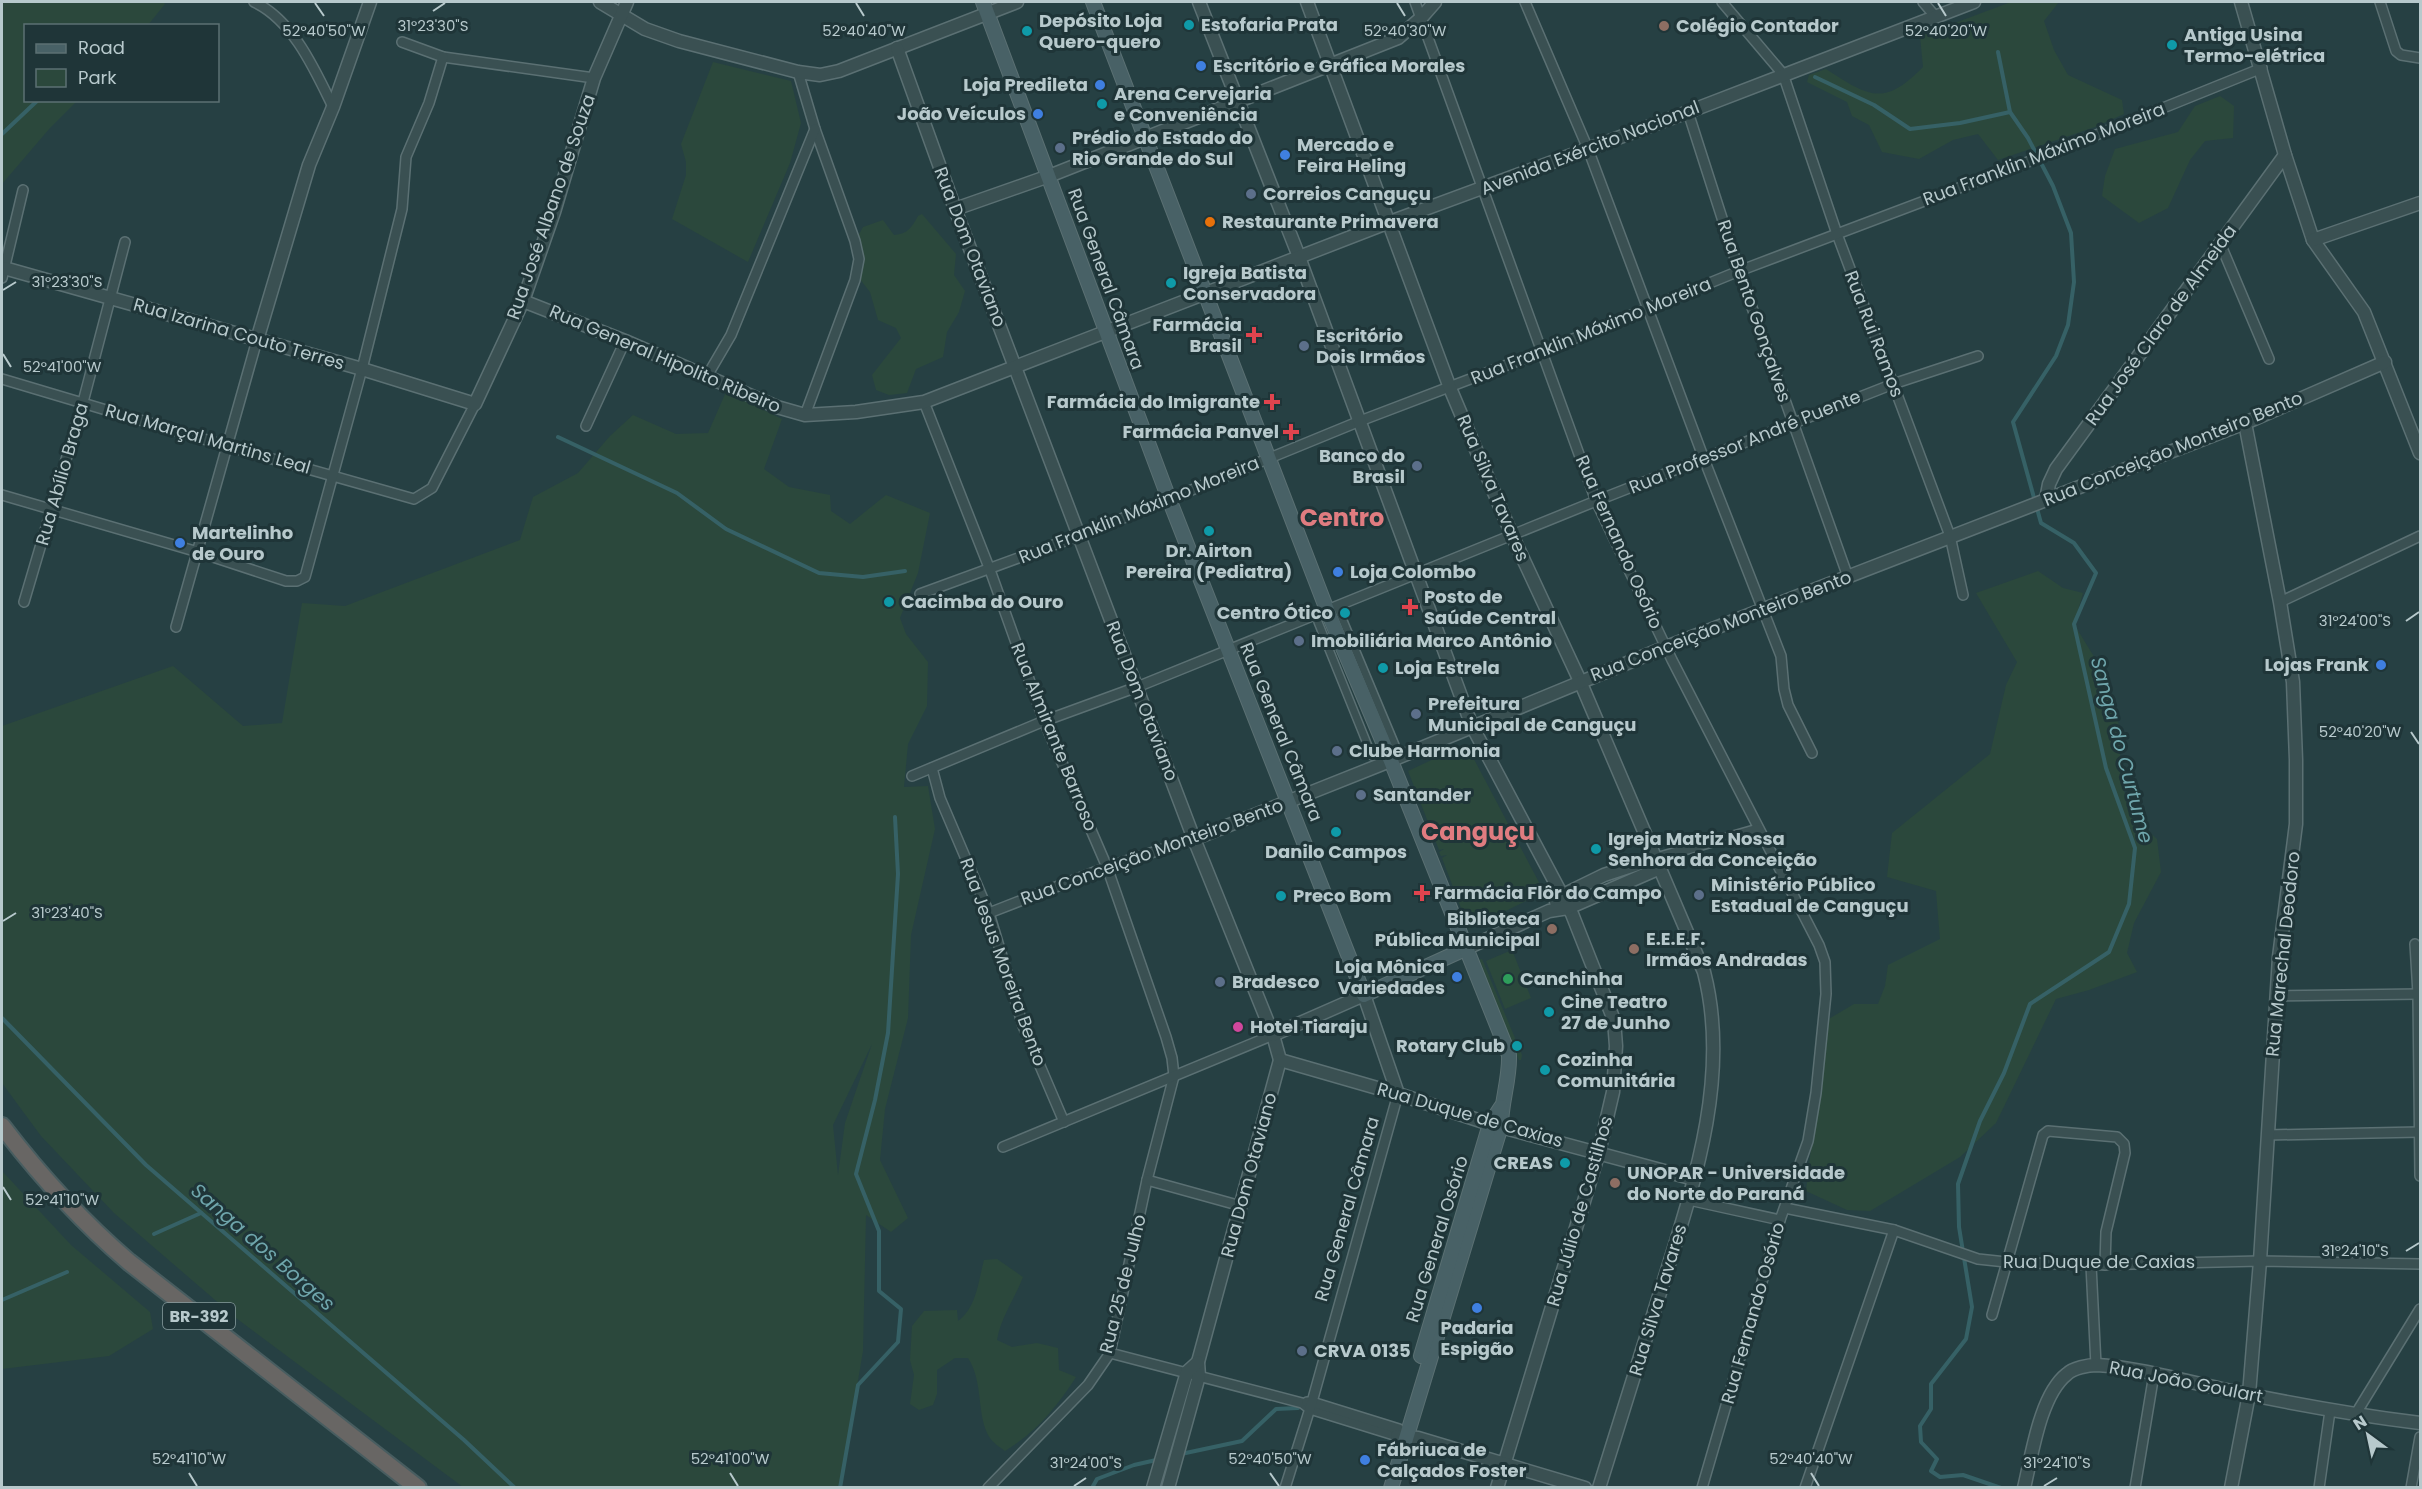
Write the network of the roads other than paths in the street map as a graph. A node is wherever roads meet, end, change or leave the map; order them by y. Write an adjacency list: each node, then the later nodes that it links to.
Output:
1 (254, 2): 30 (street)
2 (370, 2): 30 (street)
3 (600, 2): 16 (street)
4 (1017, 2): 17 (street)
5 (1093, 2): 33 (main road, Rua General Osório)
6 (1199, 2): 29 (street, Rua Júlio de Castilhos)
7 (1307, 2): 24 (street, Rua Silva Tavares)
8 (1415, 2): 19 (street, Rua Fernando Osório)
9 (1435, 2): 19 (street)
10 (1525, 2): 34 (street)
11 (1722, 2): 27 (street)
12 (1923, 2): 18 (street)
13 (1974, 2): 18 (street, Avenida Exército Nacional)
14 (2241, 2): 25 (street)
15 (2380, 2): 23 (street)
16 (624, 7): 26 (street); 28 (street, Rua José Albano de Souza)
17 (985, 7): 21 (street); 36 (main road, Rua General Câmara)
18 (1935, 16): 27 (street, Avenida Exército Nacional)
19 (1422, 18): 24 (street); 37 (street, Rua Fernando Osório)
20 (402, 42): 22 (street)
21 (897, 48): 26 (street); 40 (street, Rua Dom Otaviano)
22 (443, 57): 28 (street); 61 (street)
23 (2421, 58)
24 (1330, 65): 29 (street); 41 (street, Rua Silva Tavares)
25 (2262, 68): 35 (street); 42 (street, Rua Franklin Máximo Moreira)
26 (798, 72): 32 (street)
27 (1783, 74): 31 (street, Avenida Exército Nacional); 42 (street, Rua Rui Ramos)
28 (594, 78): 51 (street, Rua José Albano de Souza)
29 (1237, 102): 33 (street); 46 (street, Rua Júlio de Castilhos)
30 (333, 107): 54 (street)
31 (1688, 112): 34 (street, Avenida Exército Nacional); 48 (street, Rua Bento Gonçalves)
32 (815, 129): 62 (street); 69 (street)
33 (1146, 138): 36 (street); 49 (main road, Rua General Osório)
34 (1588, 149): 37 (street, Avenida Exército Nacional); 52 (street)
35 (2285, 155): 43 (street); 45 (street, Rua José Claro de Almeida)
36 (1048, 176): 40 (street); 53 (main road, Rua General Câmara)
37 (1484, 188): 41 (street, Avenida Exército Nacional); 56 (street, Rua Fernando Osório)
38 (23, 190): 47 (street)
39 (2421, 203): 43 (street)
40 (955, 209): 60 (street, Rua Dom Otaviano)
41 (1387, 223): 46 (street, Avenida Exército Nacional); 65 (street, Rua Silva Tavares)
42 (1837, 234): 48 (street, Rua Franklin Máximo Moreira); 64 (street, Rua Rui Ramos)
43 (2313, 240): 59 (street)
44 (125, 242): 50 (street, Rua Abílio Braga)
45 (2220, 243): 58 (street); 83 (street, Rua José Claro de Almeida)
46 (1299, 257): 49 (street, Avenida Exército Nacional); 70 (street, Rua Júlio de Castilhos)
47 (2, 271): 50 (street, Rua Izarina Couto Terres)
48 (1739, 272): 52 (street, Rua Franklin Máximo Moreira); 71 (street, Rua Bento Gonçalves)
49 (1206, 292): 53 (street, Avenida Exército Nacional); 76 (main road, Rua General Osório)
50 (110, 296): 54 (street, Rua Izarina Couto Terres); 66 (street, Rua Abílio Braga)
51 (523, 301): 55 (street, Rua General Hipolito Ribeiro); 68 (street, Rua José Albano de Souza)
52 (1649, 309): 56 (street, Rua Franklin Máximo Moreira); 77 (street)
53 (1106, 332): 60 (street, Rua General Hipolito Ribeiro); 81 (main road, Rua General Câmara)
54 (257, 340): 61 (street, Rua Izarina Couto Terres); 74 (street)
55 (625, 341): 62 (street, Rua General Hipolito Ribeiro); 73 (street)
56 (1541, 352): 65 (street, Rua Franklin Máximo Moreira); 82 (street, Rua Fernando Osório)
57 (1978, 356): 64 (street, Rua Professor André Puente)
58 (2269, 359)
59 (2385, 362): 72 (street, Rua Conceição Monteiro Bento); 75 (street)
60 (1016, 367): 67 (street, Rua General Hipolito Ribeiro); 85 (street, Rua Dom Otaviano)
61 (362, 369): 68 (street, Rua Izarina Couto Terres); 78 (street)
62 (707, 376): 69 (street, Rua General Hipolito Ribeiro)
63 (2, 379): 66 (street, Rua Marçal Martins Leal)
64 (1893, 384): 71 (street, Rua Professor André Puente); 87 (street, Rua Rui Ramos)
65 (1450, 388): 70 (street, Rua Franklin Máximo Moreira); 86 (street, Rua Silva Tavares)
66 (83, 402): 74 (street, Rua Marçal Martins Leal); 84 (street, Rua Abílio Braga)
67 (924, 402): 69 (street, Rua General Hipolito Ribeiro); 90 (street, Rua Almirante Barroso)
68 (474, 405): 80 (street, Rua José Albano de Souza)
69 (805, 415)
70 (1360, 421): 76 (street, Rua Franklin Máximo Moreira); 91 (street, Rua Júlio de Castilhos)
71 (1792, 423): 77 (street, Rua Professor André Puente); 92 (street, Rua Bento Gonçalves)
72 (2245, 423): 83 (street, Rua Conceição Monteiro Bento); 96 (street, Rua Marechal Deodoro)
73 (586, 426)
74 (227, 446): 78 (street, Rua Marçal Martins Leal); 89 (street)
75 (2421, 453)
76 (1270, 458): 81 (street, Rua Franklin Máximo Moreira); 98 (main road, Rua General Osório)
77 (1704, 459): 82 (street, Rua Professor André Puente); 97 (street)
78 (334, 476): 80 (street, Rua Marçal Martins Leal); 89 (street)
79 (2, 495): 84 (street)
80 (414, 499)
81 (1169, 499): 85 (street, Rua Franklin Máximo Moreira); 102 (main road, Rua General Câmara)
82 (1596, 501): 86 (street, Rua Professor André Puente); 101 (street, Rua Fernando Osório)
83 (2044, 501): 87 (street, Rua Conceição Monteiro Bento)
84 (52, 510): 89 (street); 95 (street, Rua Abílio Braga)
85 (1079, 535): 90 (street, Rua Franklin Máximo Moreira); 104 (street, Rua Dom Otaviano)
86 (1512, 535): 91 (street, Rua Professor André Puente); 103 (street, Rua Silva Tavares)
87 (1950, 536): 92 (street, Rua Conceição Monteiro Bento); 94 (street, Rua Rui Ramos)
88 (2421, 536): 96 (street)
89 (198, 552): 100 (street)
90 (990, 570): 93 (street, Rua Franklin Máximo Moreira); 105 (street, Rua Almirante Barroso)
91 (1416, 574): 98 (street, Rua Professor André Puente); 106 (street, Rua Júlio de Castilhos)
92 (1848, 577): 97 (street, Rua Conceição Monteiro Bento)
93 (920, 594)
94 (1963, 595)
95 (24, 602)
96 (2280, 602): 128 (street, Rua Marechal Deodoro)
97 (1763, 609): 101 (street, Rua Conceição Monteiro Bento); 108 (street)
98 (1333, 611): 102 (street, Rua Professor André Puente); 107 (street); 110 (main road, Rua General Osório)
99 (1318, 622): 109 (street)
100 (176, 627)
101 (1666, 647): 103 (street, Rua Conceição Monteiro Bento); 114 (street, Rua Fernando Osório)
102 (1229, 648): 104 (street, Rua Professor André Puente); 113 (main road, Rua General Câmara)
103 (1581, 681): 106 (street, Rua Conceição Monteiro Bento); 116 (street, Rua Silva Tavares)
104 (1137, 687): 105 (street, Rua Professor André Puente); 115 (street, Rua Dom Otaviano)
105 (1044, 721): 111 (street, Rua Professor André Puente); 117 (street, Rua Almirante Barroso)
106 (1472, 726): 110 (street, Rua Conceição Monteiro Bento); 120 (street, Rua Júlio de Castilhos)
107 (1395, 745)
108 (1812, 753)
109 (1372, 756)
110 (1391, 760): 113 (street, Rua Conceição Monteiro Bento); 125 (main road, Rua General Osório)
111 (932, 768): 112 (street, Rua Professor André Puente); 123 (street, Rua Jesus Moreira Bento)
112 (912, 776)
113 (1289, 801): 115 (street, Rua Conceição Monteiro Bento); 127 (main road, Rua General Câmara)
114 (1758, 829): 116 (street); 145 (street, Rua Fernando Osório)
115 (1194, 838): 117 (street, Rua Conceição Monteiro Bento); 129 (street, Rua Dom Otaviano)
116 (1658, 863): 118 (street); 119 (street); 141 (street, Rua Silva Tavares)
117 (1107, 867): 123 (street, Rua Conceição Monteiro Bento); 131 (street, Rua Almirante Barroso)
118 (1604, 875): 119 (street); 120 (street)
119 (1610, 890): 121 (street)
120 (1561, 896): 121 (street, Rua Júlio de Castilhos); 122 (street)
121 (1568, 908): 122 (street); 139 (street, Rua Júlio de Castilhos)
122 (1549, 911): 125 (street)
123 (989, 913): 133 (street, Rua Jesus Moreira Bento)
124 (2415, 945): 126 (street)
125 (1465, 949): 127 (main road); 134 (main road, Rua General Osório)
126 (2419, 994): 128 (street); 136 (street)
127 (1364, 995): 129 (street); 132 (street, Rua General Câmara)
128 (2276, 996): 137 (street, Rua Marechal Deodoro)
129 (1273, 1035): 130 (street, Rua Dom Otaviano); 131 (street)
130 (1281, 1060): 132 (street, Rua Duque de Caxias); 144 (street, Rua Dom Otaviano)
131 (1174, 1076): 133 (street); 142 (street, Rua 25 de Julho)
132 (1398, 1094): 134 (street, Rua Duque de Caxias); 162 (street, Rua General Câmara)
133 (1064, 1122): 138 (street)
134 (1496, 1125): 139 (street, Rua Duque de Caxias); 166 (main road, Rua General Osório)
135 (2, 1126): 172 (highway, BR-392)
136 (2420, 1132): 137 (street); 140 (street)
137 (2267, 1135): 148 (street, Rua Marechal Deodoro)
138 (1003, 1147)
139 (1599, 1152): 141 (street, Rua Duque de Caxias); 170 (street, Rua Júlio de Castilhos)
140 (2421, 1176)
141 (1694, 1179): 143 (street, Rua Silva Tavares)
142 (1147, 1180): 144 (street); 155 (street, Rua 25 de Julho)
143 (1689, 1200): 146 (street); 181 (street, Rua Silva Tavares)
144 (1241, 1206): 156 (street, Rua Dom Otaviano)
145 (1785, 1208): 146 (street, Rua Fernando Osório); 147 (street, Rua Duque de Caxias)
146 (1780, 1220): 182 (street, Rua Fernando Osório)
147 (1894, 1230): 149 (street, Rua Duque de Caxias); 183 (street)
148 (2260, 1261): 150 (street, Rua Duque de Caxias); 152 (street, Rua Duque de Caxias); 161 (street, Rua Marechal Deodoro)
149 (2006, 1262): 151 (street, Rua Duque de Caxias); 152 (street); 154 (street)
150 (2421, 1264)
151 (2091, 1265): 152 (street, Rua Duque de Caxias); 157 (street)
152 (2104, 1265)
153 (2421, 1309): 164 (street)
154 (1992, 1315)
155 (1110, 1353): 158 (street); 173 (street, Rua 25 de Julho)
156 (1198, 1362): 158 (street); 160 (street, Rua Dom Otaviano)
157 (2096, 1365): 159 (street, Rua João Goulart); 171 (street, Rua João Goulart)
158 (1187, 1372): 160 (street); 168 (street)
159 (2154, 1374): 161 (street, Rua João Goulart); 184 (street)
160 (1199, 1376): 162 (street); 169 (street, Rua Dom Otaviano)
161 (2249, 1394): 163 (street, Rua João Goulart); 185 (street, Rua Marechal Deodoro)
162 (1308, 1404): 166 (street); 176 (street, Rua General Câmara)
163 (2330, 1411): 164 (street, Rua João Goulart); 186 (street)
164 (2355, 1415): 165 (street, Rua João Goulart)
165 (2421, 1423)
166 (1405, 1435): 170 (street); 177 (main road, Rua General Osório); 178 (main road, Rua General Osório)
167 (2421, 1437): 187 (street)
168 (1167, 1440): 169 (street); 174 (street)
169 (1180, 1444): 175 (street, Rua Dom Otaviano)
170 (1504, 1463): 179 (street, Rua Júlio de Castilhos); 180 (street)
171 (2025, 1484)
172 (418, 1488)
173 (988, 1488)
174 (1153, 1488)
175 (1168, 1488)
176 (1285, 1488)
177 (1382, 1488)
178 (1391, 1488)
179 (1497, 1488)
180 (1586, 1488)
181 (1599, 1488)
182 (1702, 1488)
183 (1805, 1488)
184 (2136, 1488)
185 (2231, 1488)
186 (2319, 1488)
187 (2411, 1488)

